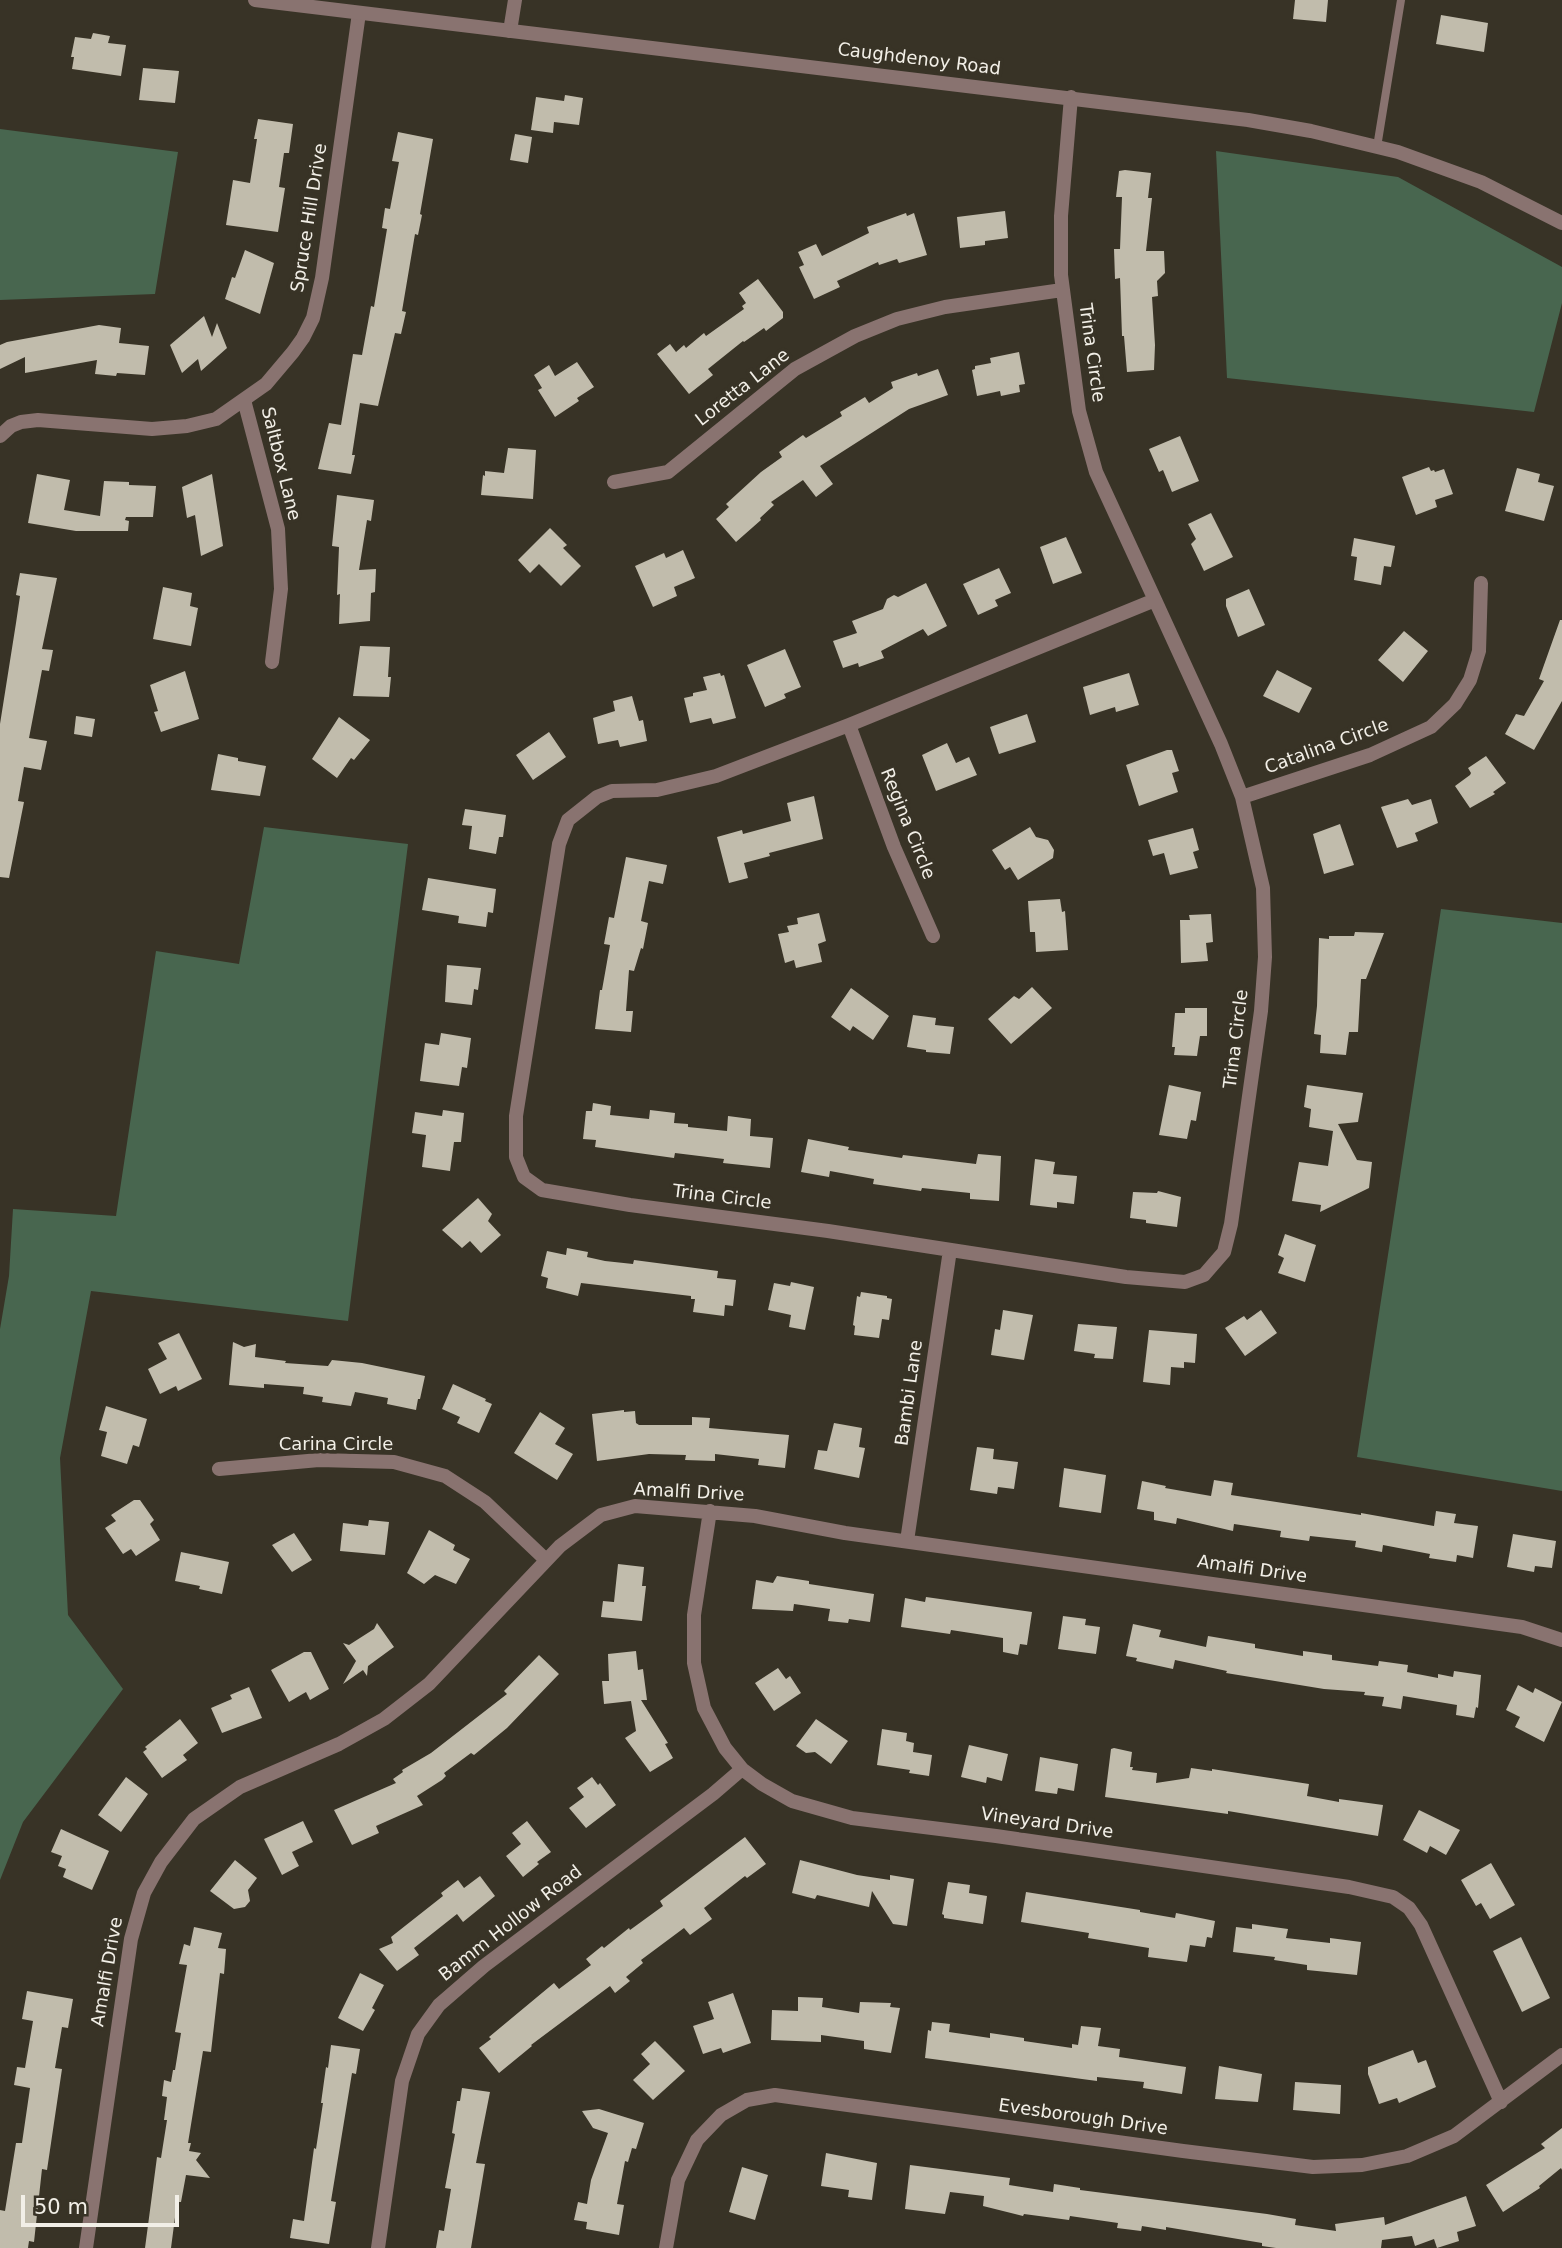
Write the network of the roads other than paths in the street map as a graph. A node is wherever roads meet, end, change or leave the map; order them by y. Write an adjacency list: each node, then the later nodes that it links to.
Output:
1 (255, 0): 4 (street, Caughdenoy Road)
2 (515, 0): 5 (street)
3 (1401, 0): 7 (lane)
4 (359, 13): 5 (street, Caughdenoy Road); 10 (street, Spruce Hill Drive)
5 (510, 32): 6 (street, Caughdenoy Road)
6 (1071, 97): 7 (street, Caughdenoy Road); 9 (street, Trina Circle)
7 (1377, 147): 8 (street, Caughdenoy Road)
8 (1562, 223)
9 (1062, 290): 12 (street, Loretta Lane); 14 (street, Trina Circle)
10 (244, 400): 11 (street, Spruce Hill Drive); 15 (street, Saltbox Lane)
11 (0, 436)
12 (614, 482)
13 (1481, 583): 17 (street, Catalina Circle)
14 (1155, 600): 16 (street, Trina Circle); 17 (street, Trina Circle)
15 (272, 662)
16 (849, 725): 18 (street, Regina Circle); 19 (street, Trina Circle)
17 (1242, 797): 19 (street, Trina Circle)
18 (933, 936)
19 (950, 1250): 22 (street, Bambi Lane)
20 (219, 1469): 23 (street, Carina Circle)
21 (710, 1511): 22 (street, Amalfi Drive); 23 (street, Amalfi Drive); 25 (street, Vineyard Drive)
22 (907, 1541): 24 (street, Amalfi Drive)
23 (546, 1560): 28 (street, Amalfi Drive)
24 (1562, 1640)
25 (742, 1769): 27 (street, Vineyard Drive); 29 (street, Bamm Hollow Road)
26 (1562, 2055): 27 (street, Evesborough Drive)
27 (1501, 2102): 30 (street, Evesborough Drive)
28 (86, 2248)
29 (378, 2248)
30 (666, 2248)

